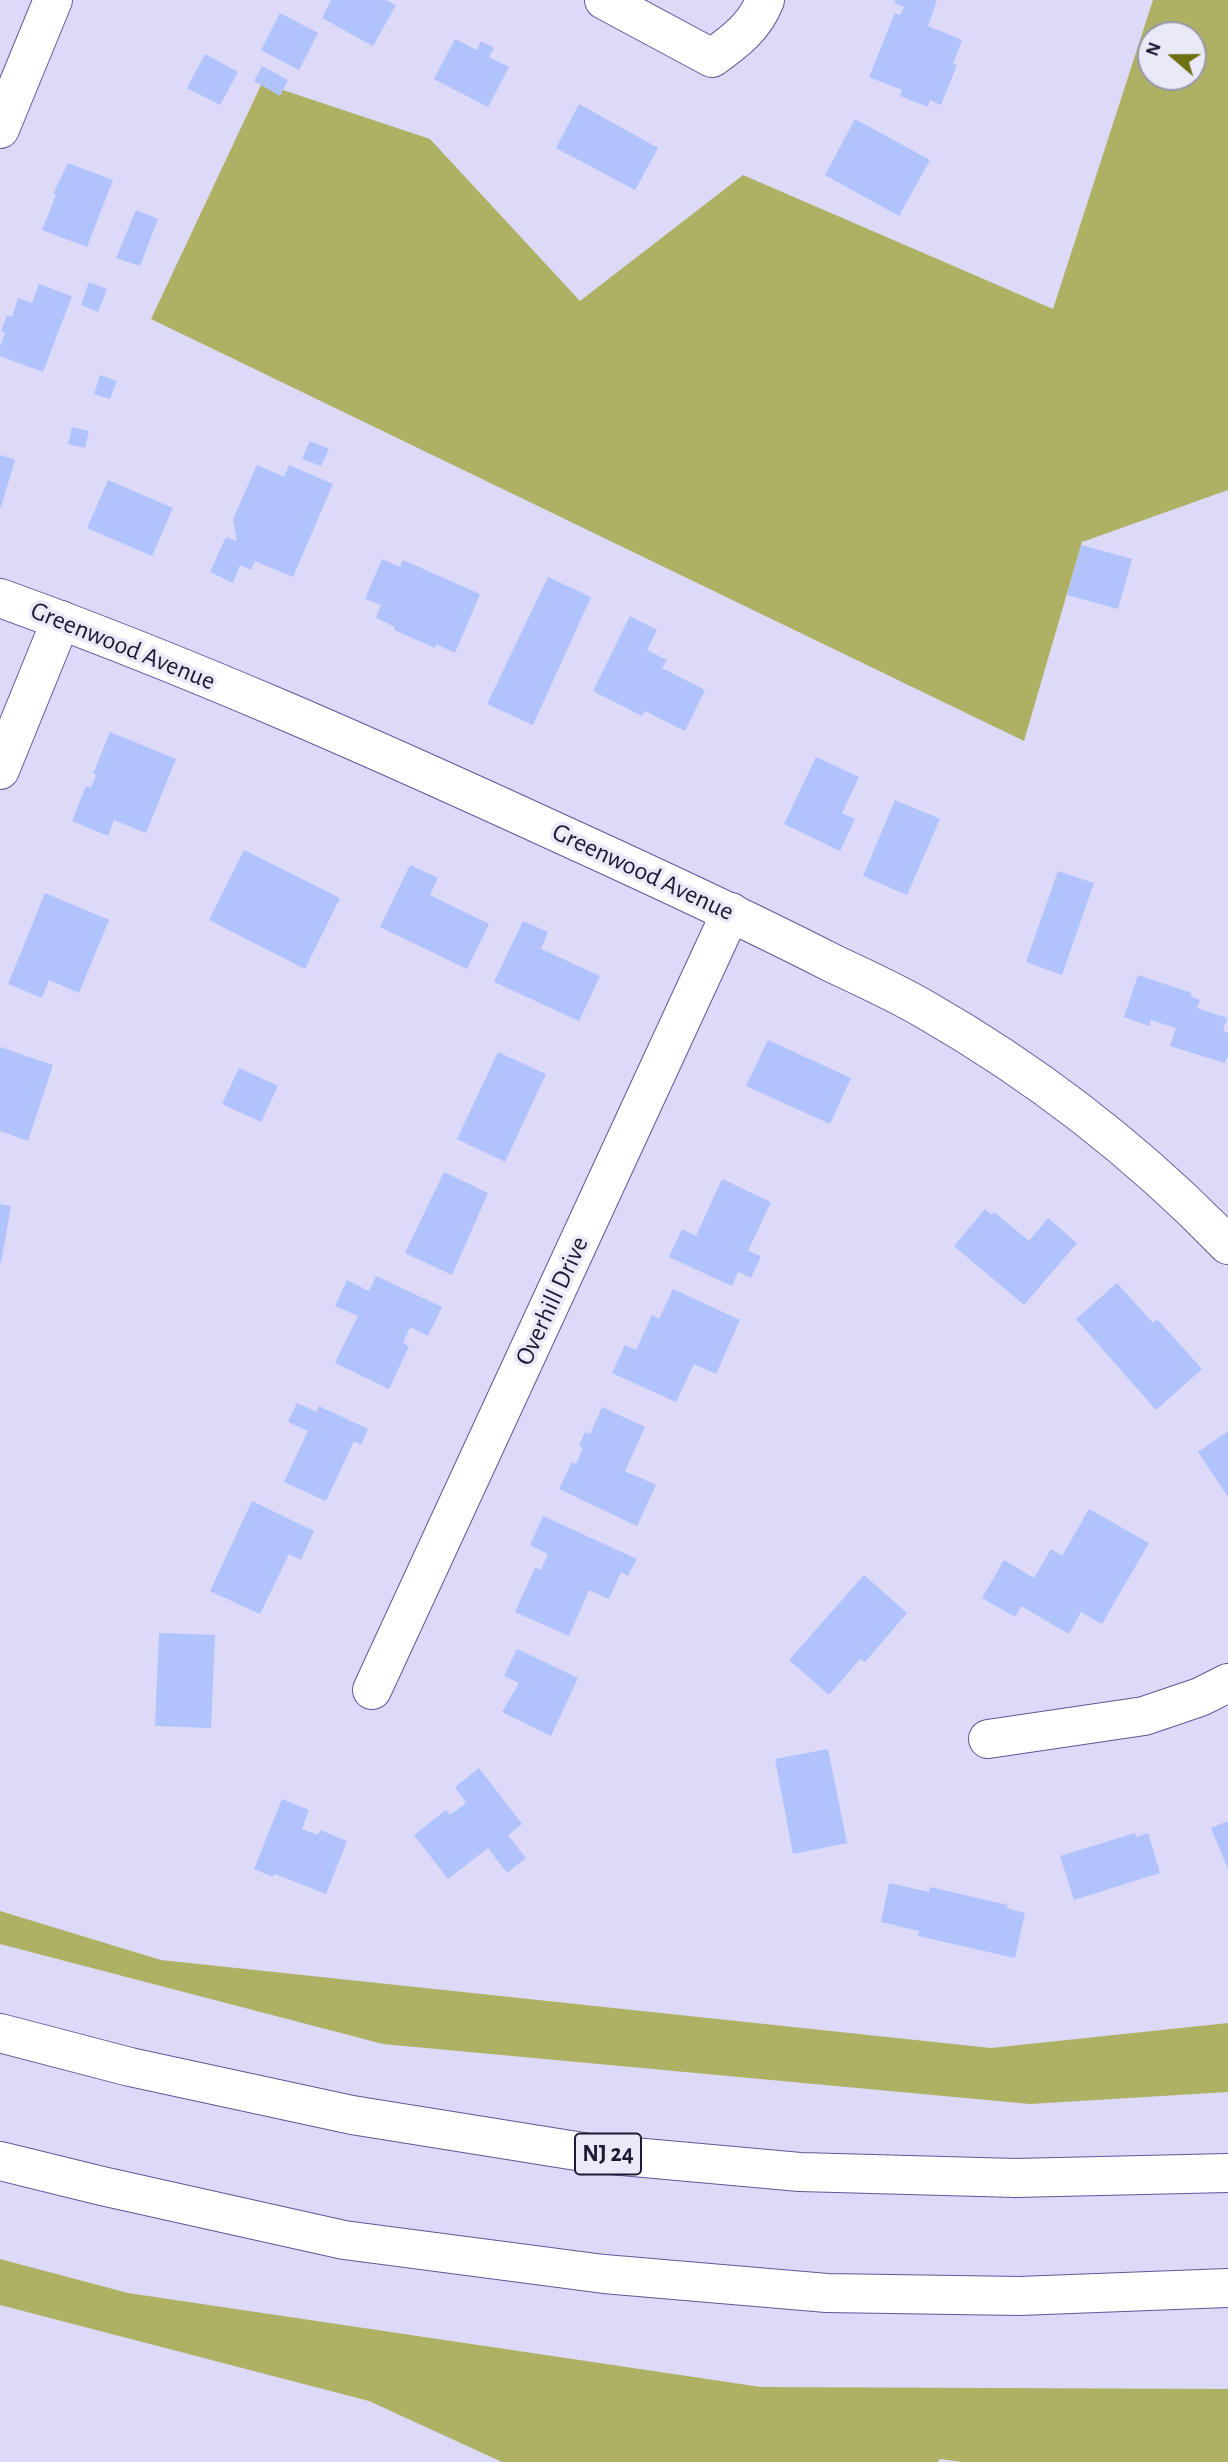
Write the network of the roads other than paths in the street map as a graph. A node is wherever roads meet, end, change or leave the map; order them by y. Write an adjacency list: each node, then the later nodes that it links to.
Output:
1 (52, 0): 4 (main road)
2 (604, 0): 3 (main road)
3 (765, 0)
4 (0, 129)
5 (0, 598): 6 (main road, Greenwood Avenue)
6 (61, 620): 7 (main road); 8 (main road, Greenwood Avenue)
7 (0, 770)
8 (731, 912): 9 (main road, Greenwood Avenue); 11 (main road, Overhill Drive)
9 (1228, 1245)
10 (1228, 1683): 12 (main road)
11 (372, 1690)
12 (988, 1740)
13 (0, 2033): 15 (main road, NJ 24)
14 (0, 2161): 16 (main road)
15 (1228, 2173)
16 (1228, 2288)

